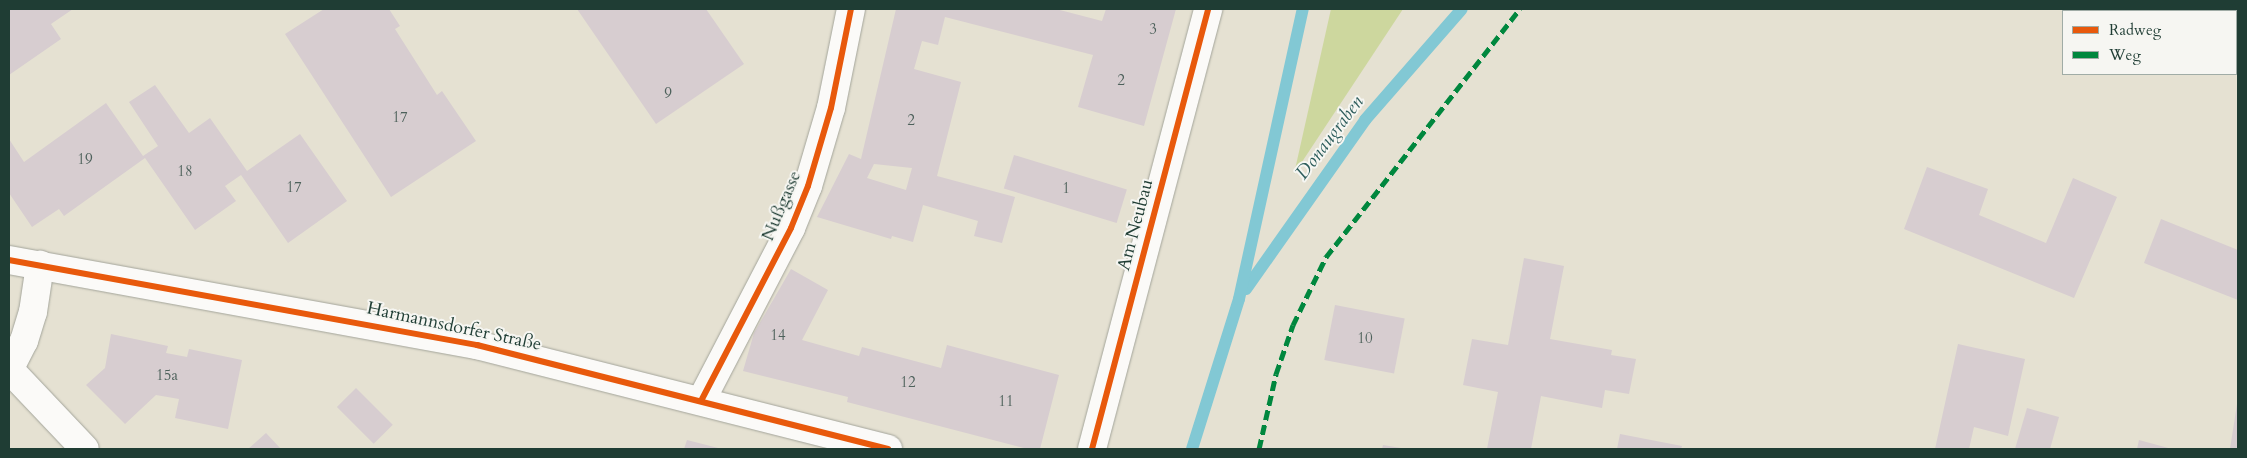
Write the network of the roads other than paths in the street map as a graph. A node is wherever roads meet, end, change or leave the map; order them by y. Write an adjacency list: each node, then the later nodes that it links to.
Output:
1 (851, 9): 6 (street, Nußgasse)
2 (1208, 9): 9 (street, Am Neubau)
3 (9, 260): 4 (street, Harmannsdorfer Straße)
4 (40, 265): 5 (street); 6 (street, Harmannsdorfer Straße)
5 (9, 370): 7 (street)
6 (701, 401): 8 (street, Harmannsdorfer Straße)
7 (85, 449)
8 (888, 449)
9 (1092, 449)

